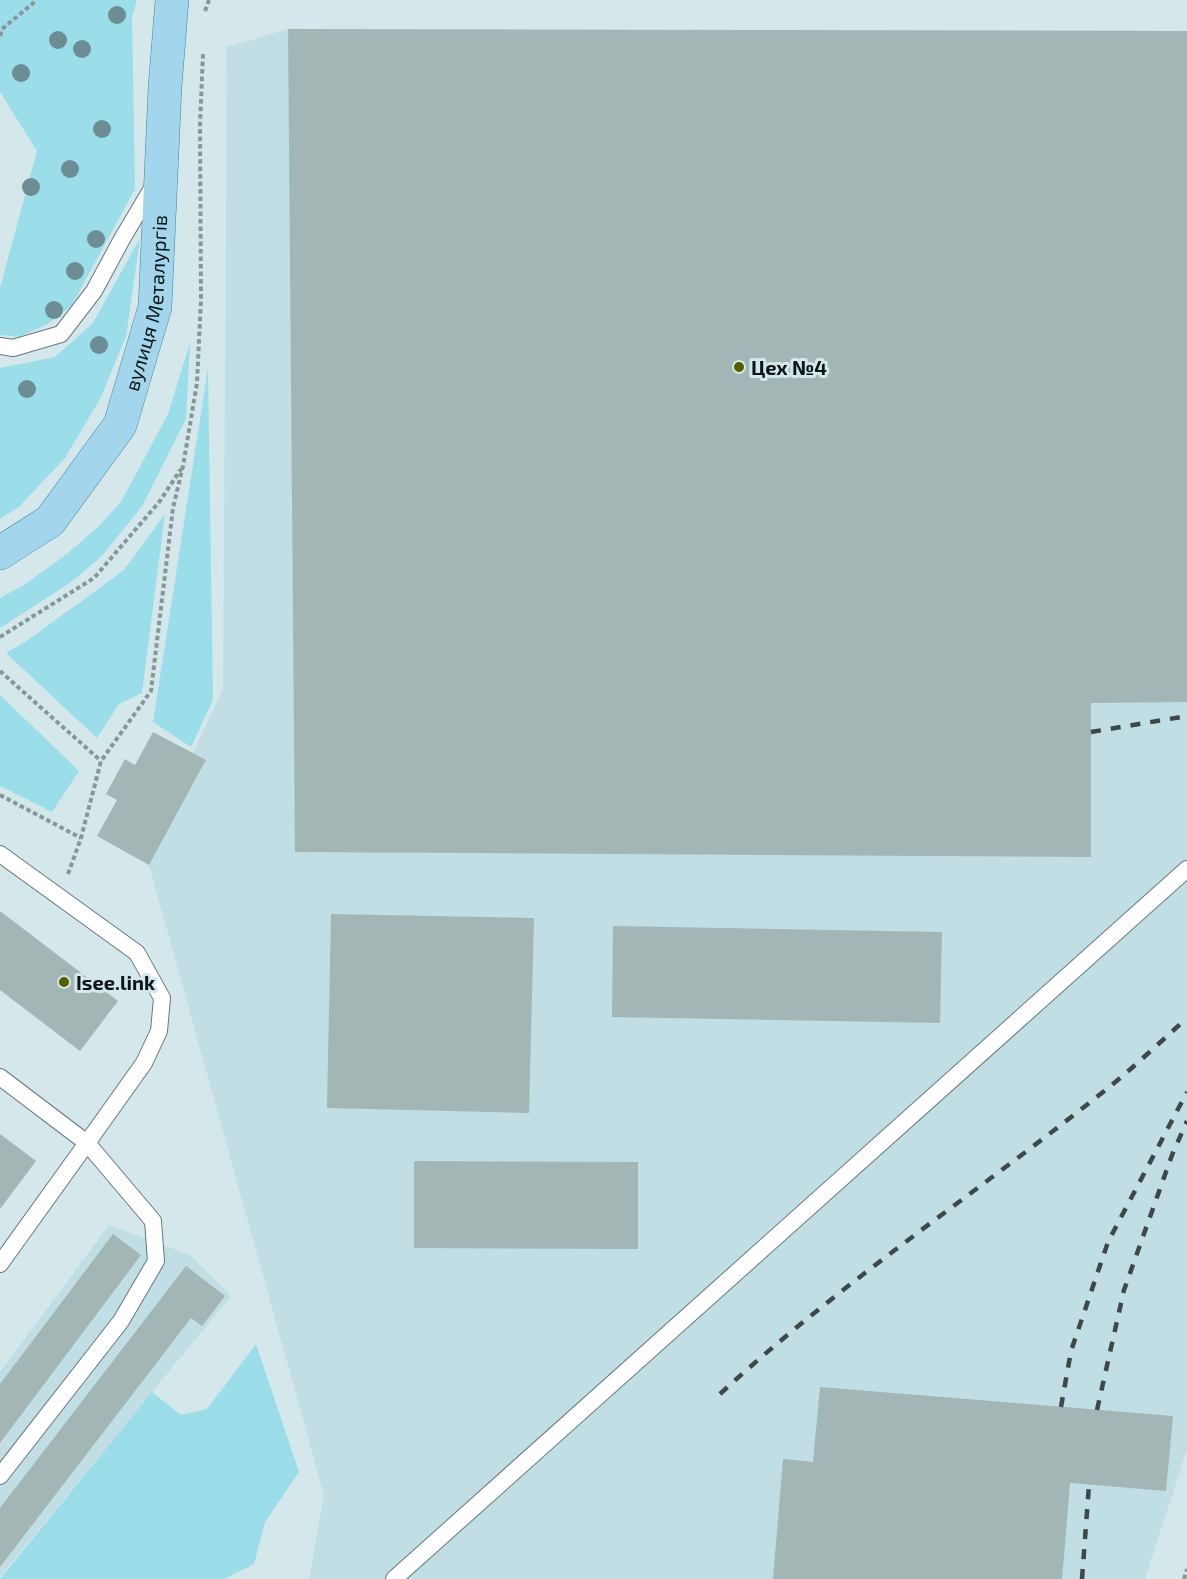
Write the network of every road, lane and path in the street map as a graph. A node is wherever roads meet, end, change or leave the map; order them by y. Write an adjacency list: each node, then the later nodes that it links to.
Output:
1 (37, 0): 5 (path)
2 (172, 0): 8 (main road, вулиця Металургів)
3 (209, 0): 4 (path)
4 (204, 14)
5 (1, 28): 6 (path)
6 (0, 36)
7 (203, 47): 10 (path)
8 (162, 172): 9 (lane); 11 (main road, вулиця Металургів)
9 (0, 346)
10 (183, 466): 12 (path); 14 (path)
11 (0, 553)
12 (0, 638)
13 (0, 671): 14 (path)
14 (101, 762): 16 (path)
15 (0, 795): 16 (path)
16 (81, 838): 19 (path)
17 (0, 854): 19 (lane)
18 (1187, 869): 25 (lane)
19 (60, 897): 21 (lane)
20 (0, 1077): 21 (lane)
21 (87, 1143): 22 (lane); 23 (lane)
22 (0, 1264)
23 (0, 1476)
24 (1187, 1569): 26 (path)
25 (394, 1579)
26 (1184, 1579)

